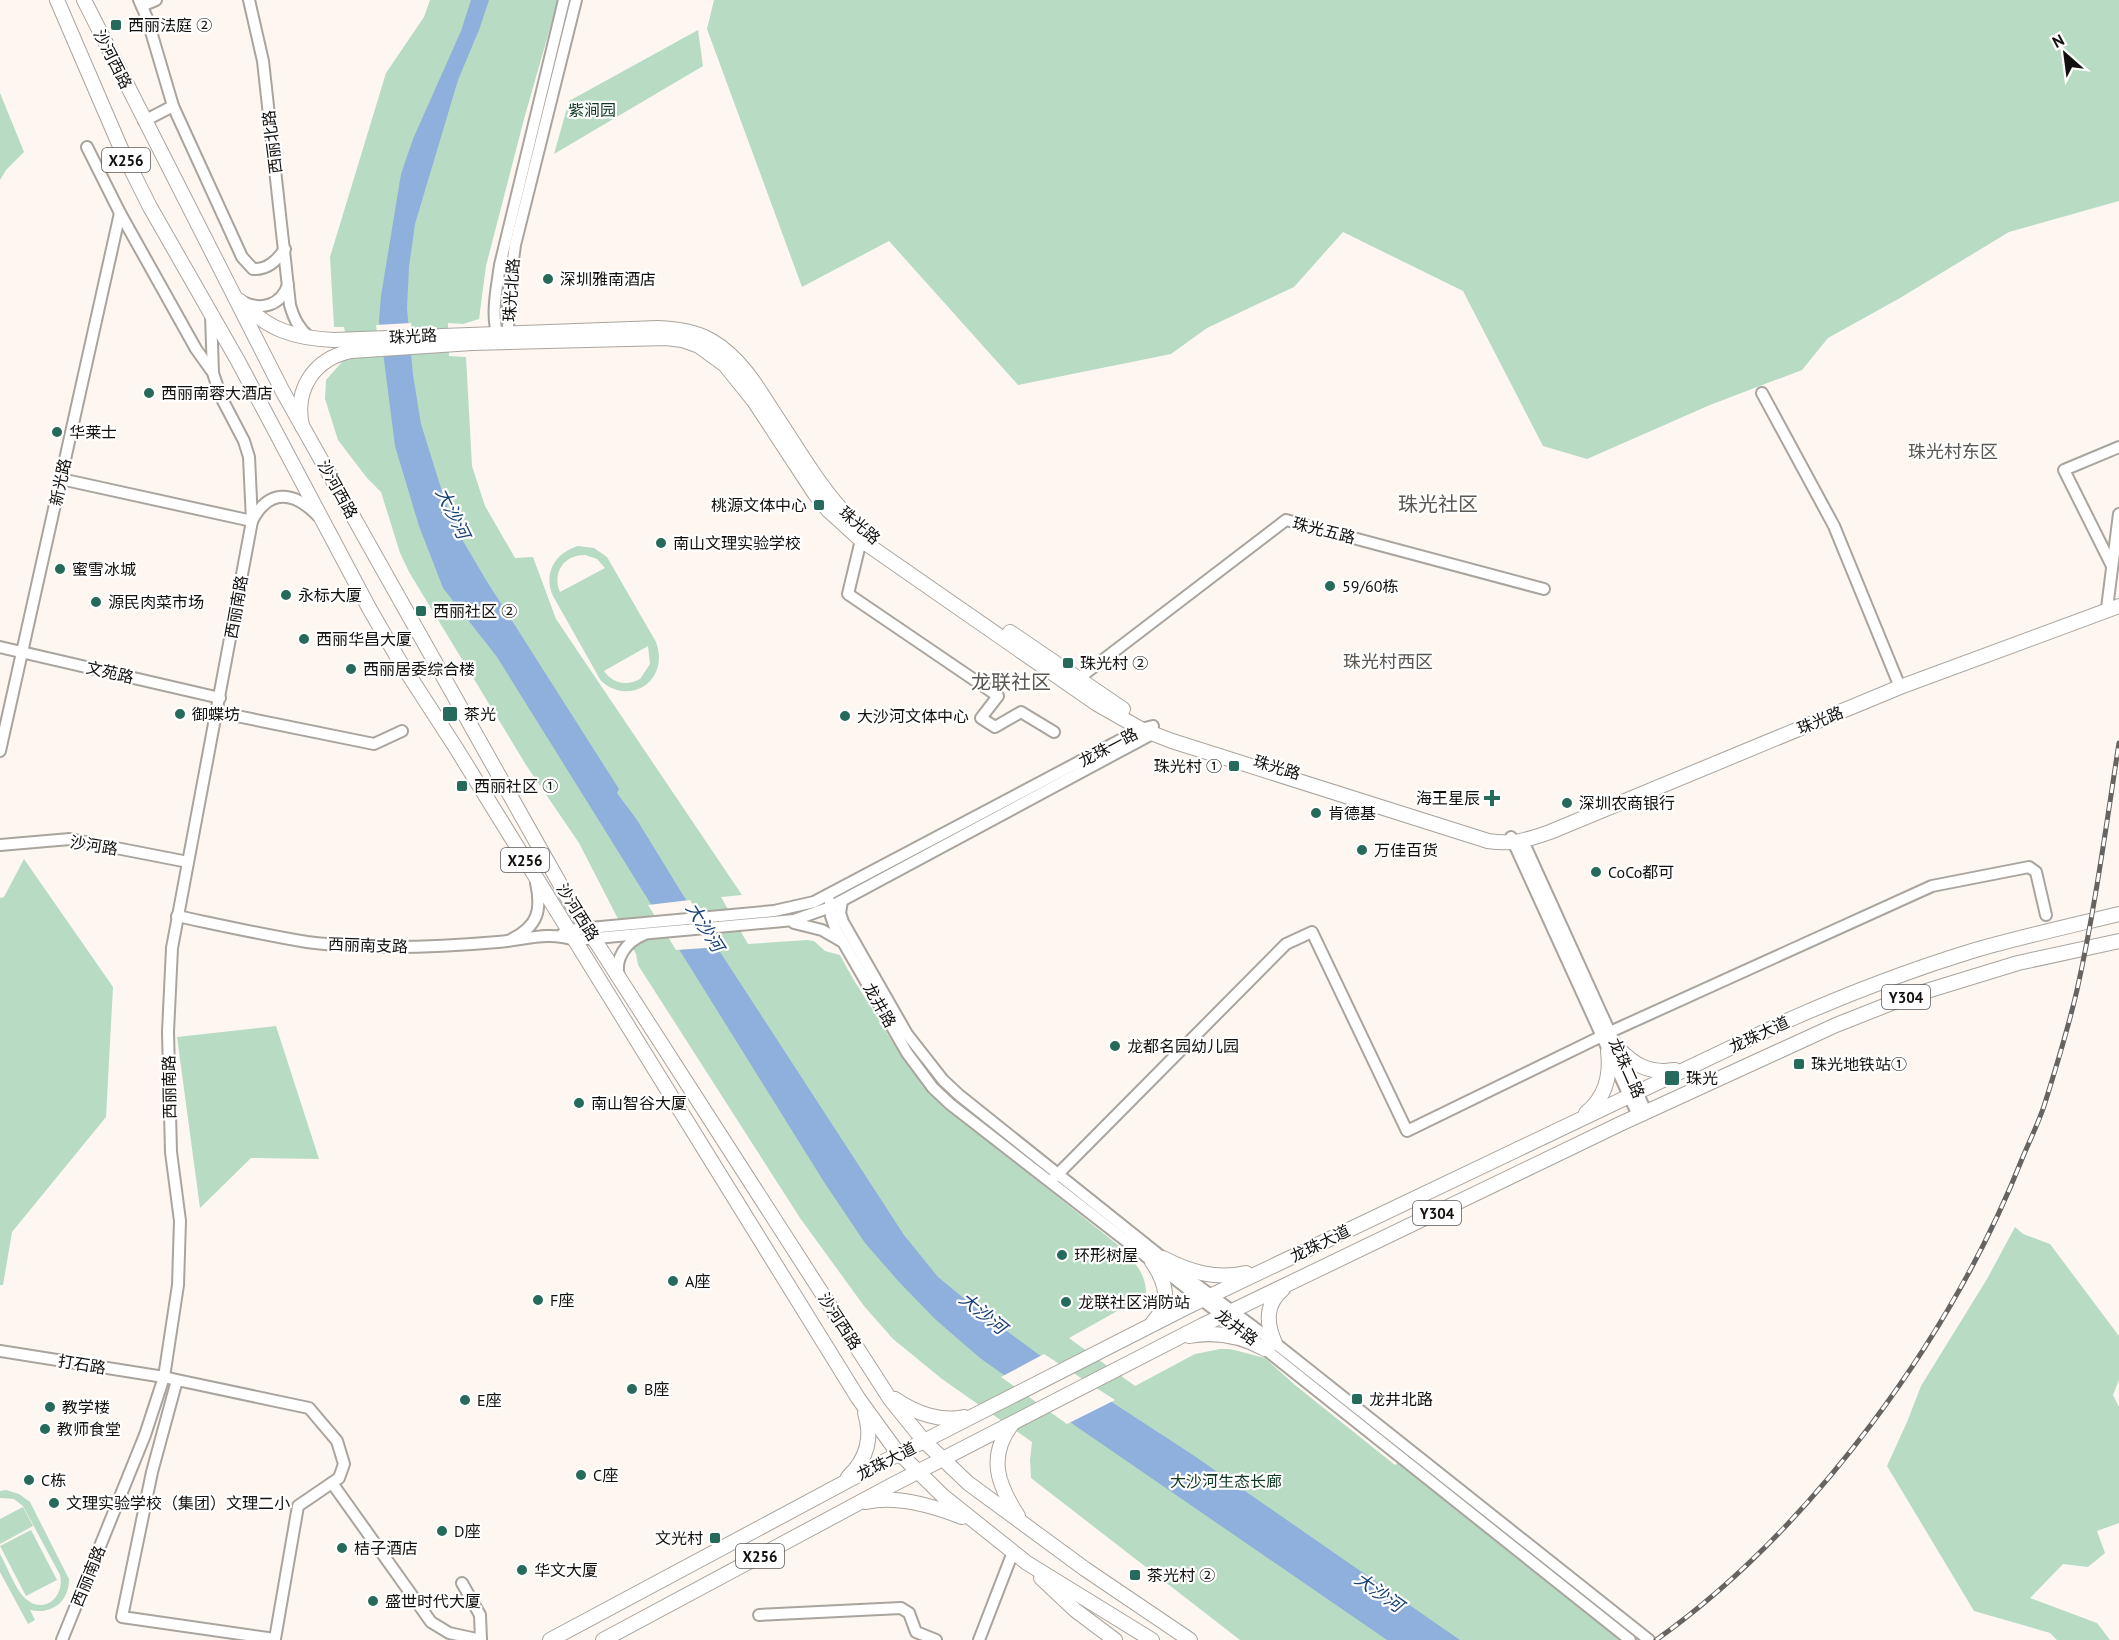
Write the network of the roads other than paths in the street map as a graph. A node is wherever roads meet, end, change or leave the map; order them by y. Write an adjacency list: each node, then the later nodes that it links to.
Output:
1 (57, 0): 16 (main road, 沙河西路 / X256)
2 (84, 0): 9 (main road, 沙河西路 / X256)
3 (156, 0): 7 (street)
4 (249, 0): 12 (street, 西丽北路)
5 (564, 0): 17 (street, 珠光北路)
6 (576, 0): 17 (street, 珠光北路)
7 (140, 3): 8 (street)
8 (173, 106): 9 (street); 12 (street)
9 (144, 121): 14 (main road, 沙河西路 / X256)
10 (87, 147): 11 (street)
11 (120, 213): 20 (street); 24 (street, 新光路)
12 (285, 249): 13 (street, 西丽北路)
13 (288, 284): 15 (street); 18 (street, 西丽北路)
14 (229, 286): 15 (street, 珠光路); 22 (main road, 沙河西路 / X256)
15 (239, 300): 18 (main road, 珠光路)
16 (211, 312): 20 (street, 西丽南路); 27 (main road, 沙河西路 / X256)
17 (502, 336): 19 (main road, 珠光路); 28 (main road, 珠光路); 34 (main road, 珠光路)
18 (311, 339): 19 (main road, 珠光路)
19 (351, 345): 22 (main road, 珠光路)
20 (213, 373): 26 (street, 西丽南路)
21 (1762, 393): 35 (street)
22 (302, 426): 52 (main road, 沙河西路 / X256)
23 (2119, 447): 29 (street)
24 (61, 479): 26 (street); 33 (street, 新光路)
25 (2119, 514): 29 (street)
26 (252, 521): 27 (street); 36 (street, 西丽南路)
27 (326, 526): 45 (main road, 沙河西路 / X256)
28 (861, 540): 38 (main road, 珠光路); 40 (street)
29 (2112, 566): 31 (street)
30 (1544, 589): 34 (street, 珠光五路)
31 (2113, 607): 35 (main road, 珠光路)
32 (0, 647): 33 (street, 文苑路)
33 (23, 652): 36 (street, 文苑路); 41 (street, 新光路)
34 (1078, 679): 38 (main road, 珠光路)
35 (1900, 687): 42 (main road, 珠光路)
36 (220, 698): 37 (street, 西丽南路)
37 (217, 712): 39 (street); 44 (street, 西丽南路)
38 (1149, 729): 42 (main road, 珠光路); 46 (street, 龙珠一路)
39 (402, 731)
40 (1054, 732)
41 (0, 751)
42 (1516, 841): 59 (street, 龙珠二路)
43 (0, 845): 44 (street, 沙河路)
44 (188, 862): 50 (street, 西丽南路)
45 (534, 874): 54 (main road, 沙河西路 / X256); 56 (street)
46 (837, 897): 47 (street, 龙珠一路); 52 (street, 龙珠一路); 65 (street, 龙井路)
47 (830, 908): 51 (street, 龙珠一路); 57 (street, 龙井路)
48 (2119, 914): 61 (main road, 龙珠大道)
49 (2046, 915): 59 (street)
50 (177, 916): 56 (street, 西丽南支路); 75 (street, 西丽南路)
51 (785, 922): 53 (street, 龙珠一路); 57 (street)
52 (590, 933): 53 (street, 龙珠一路); 54 (street, 龙珠一路); 58 (main road, 沙河西路 / X256)
53 (647, 933): 58 (street)
54 (568, 935): 56 (street, 西丽南支路); 78 (main road, 沙河西路 / X256)
55 (2119, 940): 63 (main road, 龙珠大道 / Y304)
56 (510, 941)
57 (847, 948): 65 (street, 龙井路)
58 (619, 977): 77 (main road, 沙河西路 / X256)
59 (1606, 1034): 60 (street, 龙珠二路); 65 (street)
60 (1613, 1049): 61 (main road); 62 (street, 龙珠二路); 64 (main road)
61 (1686, 1069): 62 (main road, 龙珠大道)
62 (1633, 1094): 63 (street, 龙珠二路); 64 (main road, 龙珠大道)
63 (1642, 1114): 68 (main road, 龙珠大道 / Y304)
64 (1576, 1121): 67 (main road, 龙珠大道)
65 (1054, 1178): 66 (street, 龙井路)
66 (1157, 1260): 67 (main road); 69 (street, 龙井路); 71 (main road)
67 (1280, 1263): 69 (main road, 龙珠大道)
68 (1289, 1284): 70 (main road, 龙珠大道 / Y304); 73 (main road)
69 (1206, 1298): 70 (street, 龙井路); 71 (main road, 龙珠大道)
70 (1226, 1314): 72 (main road, 龙珠大道 / Y304); 73 (street, 龙井路)
71 (1146, 1328): 79 (main road, 龙珠大道)
72 (1178, 1338): 73 (main road); 80 (main road, 龙珠大道 / Y304)
73 (1270, 1346): 103 (street, 龙井路); 104 (street, 龙井路)
74 (0, 1351): 75 (street, 打石路)
75 (164, 1377): 76 (street, 打石路); 94 (street, 西丽南路)
76 (177, 1380): 85 (street, 打石路); 85 (street)
77 (882, 1387): 79 (main road); 81 (main road, 沙河西路 / X256)
78 (858, 1398): 82 (main road, 沙河西路); 86 (main road, X256)
79 (975, 1415): 81 (main road, 龙珠大道)
80 (1013, 1423): 83 (main road, 龙珠大道); 89 (main road)
81 (924, 1442): 82 (main road, 龙珠大道 / X256); 83 (main road, 沙河西路 / X256)
82 (900, 1454): 84 (main road, 沙河西路); 86 (main road, 龙珠大道 / X256)
83 (942, 1460): 84 (main road, 龙珠大道 / X256); 89 (main road, 沙河西路)
84 (916, 1472): 87 (main road, 龙珠大道 / X256); 88 (main road, 沙河西路)
85 (332, 1483): 95 (street)
86 (831, 1490): 96 (main road, 龙珠大道 / X256)
87 (855, 1505): 88 (main road); 97 (main road, 龙珠大道 / X256)
88 (979, 1525): 90 (main road, 沙河西路)
89 (1027, 1527): 102 (main road, 沙河西路)
90 (1013, 1552): 91 (main road, 沙河西路); 99 (street)
91 (1027, 1563): 100 (main road); 101 (main road, 沙河西路)
92 (462, 1583): 95 (street)
93 (759, 1615): 98 (street)
94 (62, 1640)
95 (481, 1640)
96 (550, 1640)
97 (603, 1640)
98 (936, 1640)
99 (979, 1640)
100 (1115, 1640)
101 (1152, 1640)
102 (1190, 1640)
103 (1630, 1640)
104 (1649, 1640)

